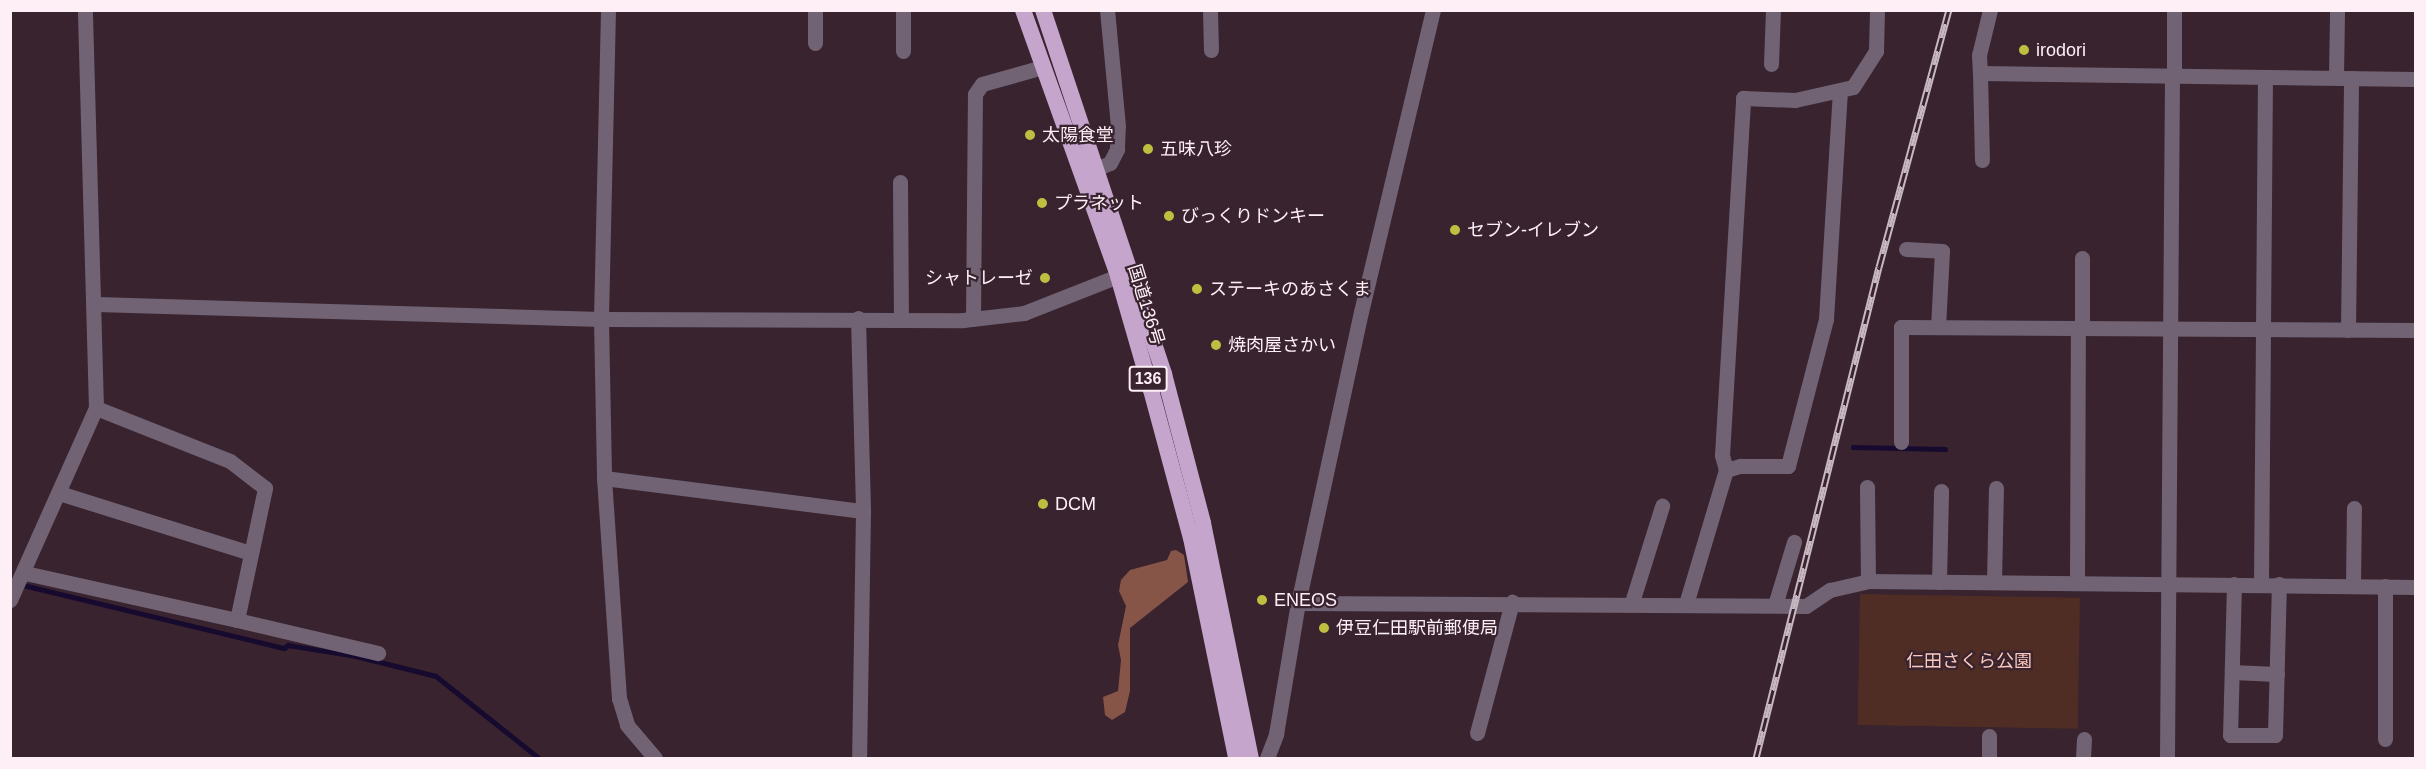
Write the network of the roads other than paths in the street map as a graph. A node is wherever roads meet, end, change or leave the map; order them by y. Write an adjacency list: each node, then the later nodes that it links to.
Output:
1 (85, 10): 32 (street)
2 (608, 10): 36 (street)
3 (815, 10): 15 (street)
4 (903, 10): 17 (street)
5 (1023, 10): 19 (highway, 国道136号 / 136)
6 (1043, 10): 27 (highway, 国道136号 / 136)
7 (1107, 10): 27 (street)
8 (1210, 10): 16 (street)
9 (1433, 10): 71 (street)
10 (1773, 10): 18 (street)
11 (1877, 10): 25 (street)
12 (1990, 10): 20 (street)
13 (2174, 10): 21 (street)
14 (2337, 10): 23 (street)
15 (815, 43)
16 (1211, 50)
17 (903, 51)
18 (1771, 64)
19 (1043, 68): 27 (highway, 国道136号 / 136); 35 (street)
20 (1980, 74): 21 (street); 26 (street)
21 (2173, 77): 22 (street); 39 (street)
22 (2265, 77): 23 (street); 40 (street)
23 (2343, 78): 24 (street); 41 (street)
24 (2415, 79)
25 (1840, 92): 45 (street); 45 (street)
26 (1982, 160)
27 (1089, 172): 31 (highway, 国道136号 / 136); 85 (highway, 国道136号 / 136)
28 (900, 182): 34 (street)
29 (1906, 249): 37 (street)
30 (2082, 258): 38 (street)
31 (1118, 276): 35 (street); 84 (highway, 国道136号 / 136)
32 (96, 304): 36 (street); 43 (street)
33 (858, 318): 34 (street); 36 (street); 53 (street)
34 (901, 319): 35 (street)
35 (973, 319)
36 (601, 320): 46 (street)
37 (1938, 327): 38 (street); 44 (street)
38 (2080, 328): 39 (street); 60 (street)
39 (2170, 328): 40 (street); 64 (street)
40 (2261, 330): 41 (street); 62 (street)
41 (2348, 330): 42 (street)
42 (2415, 330)
43 (96, 408): 50 (street); 55 (street)
44 (1901, 442)
45 (1726, 470): 72 (street)
46 (604, 478): 53 (street); 82 (street)
47 (1867, 487): 57 (street)
48 (1996, 488): 59 (street)
49 (1941, 491): 58 (street)
50 (59, 493): 55 (street); 56 (street)
51 (1662, 506): 70 (street)
52 (2354, 508): 65 (street)
53 (863, 511): 83 (street)
54 (1794, 542): 73 (street)
55 (251, 553): 74 (street)
56 (25, 573): 68 (street); 74 (street)
57 (1868, 580): 58 (street); 73 (street)
58 (1939, 582): 59 (street)
59 (1994, 582): 60 (street)
60 (2077, 583): 64 (street)
61 (2234, 584): 62 (street); 64 (street); 76 (street)
62 (2261, 584): 63 (street)
63 (2279, 584): 65 (street); 77 (street)
64 (2170, 585): 89 (street)
65 (2353, 585): 66 (street)
66 (2385, 586): 67 (street); 81 (street)
67 (2415, 587)
68 (10, 600)
69 (1512, 602): 70 (street); 71 (street); 78 (street)
70 (1632, 602): 72 (street)
71 (1298, 603): 86 (street)
72 (1686, 604): 73 (street)
73 (1774, 605)
74 (237, 620): 75 (street)
75 (378, 653)
76 (2232, 672): 77 (street); 77 (street)
77 (2277, 674)
78 (1477, 733)
79 (1989, 736): 87 (street)
80 (2084, 739): 88 (street)
81 (2385, 739)
82 (655, 759)
83 (859, 759)
84 (1236, 759)
85 (1251, 759)
86 (1267, 759)
87 (1989, 759)
88 (2083, 759)
89 (2167, 759)

